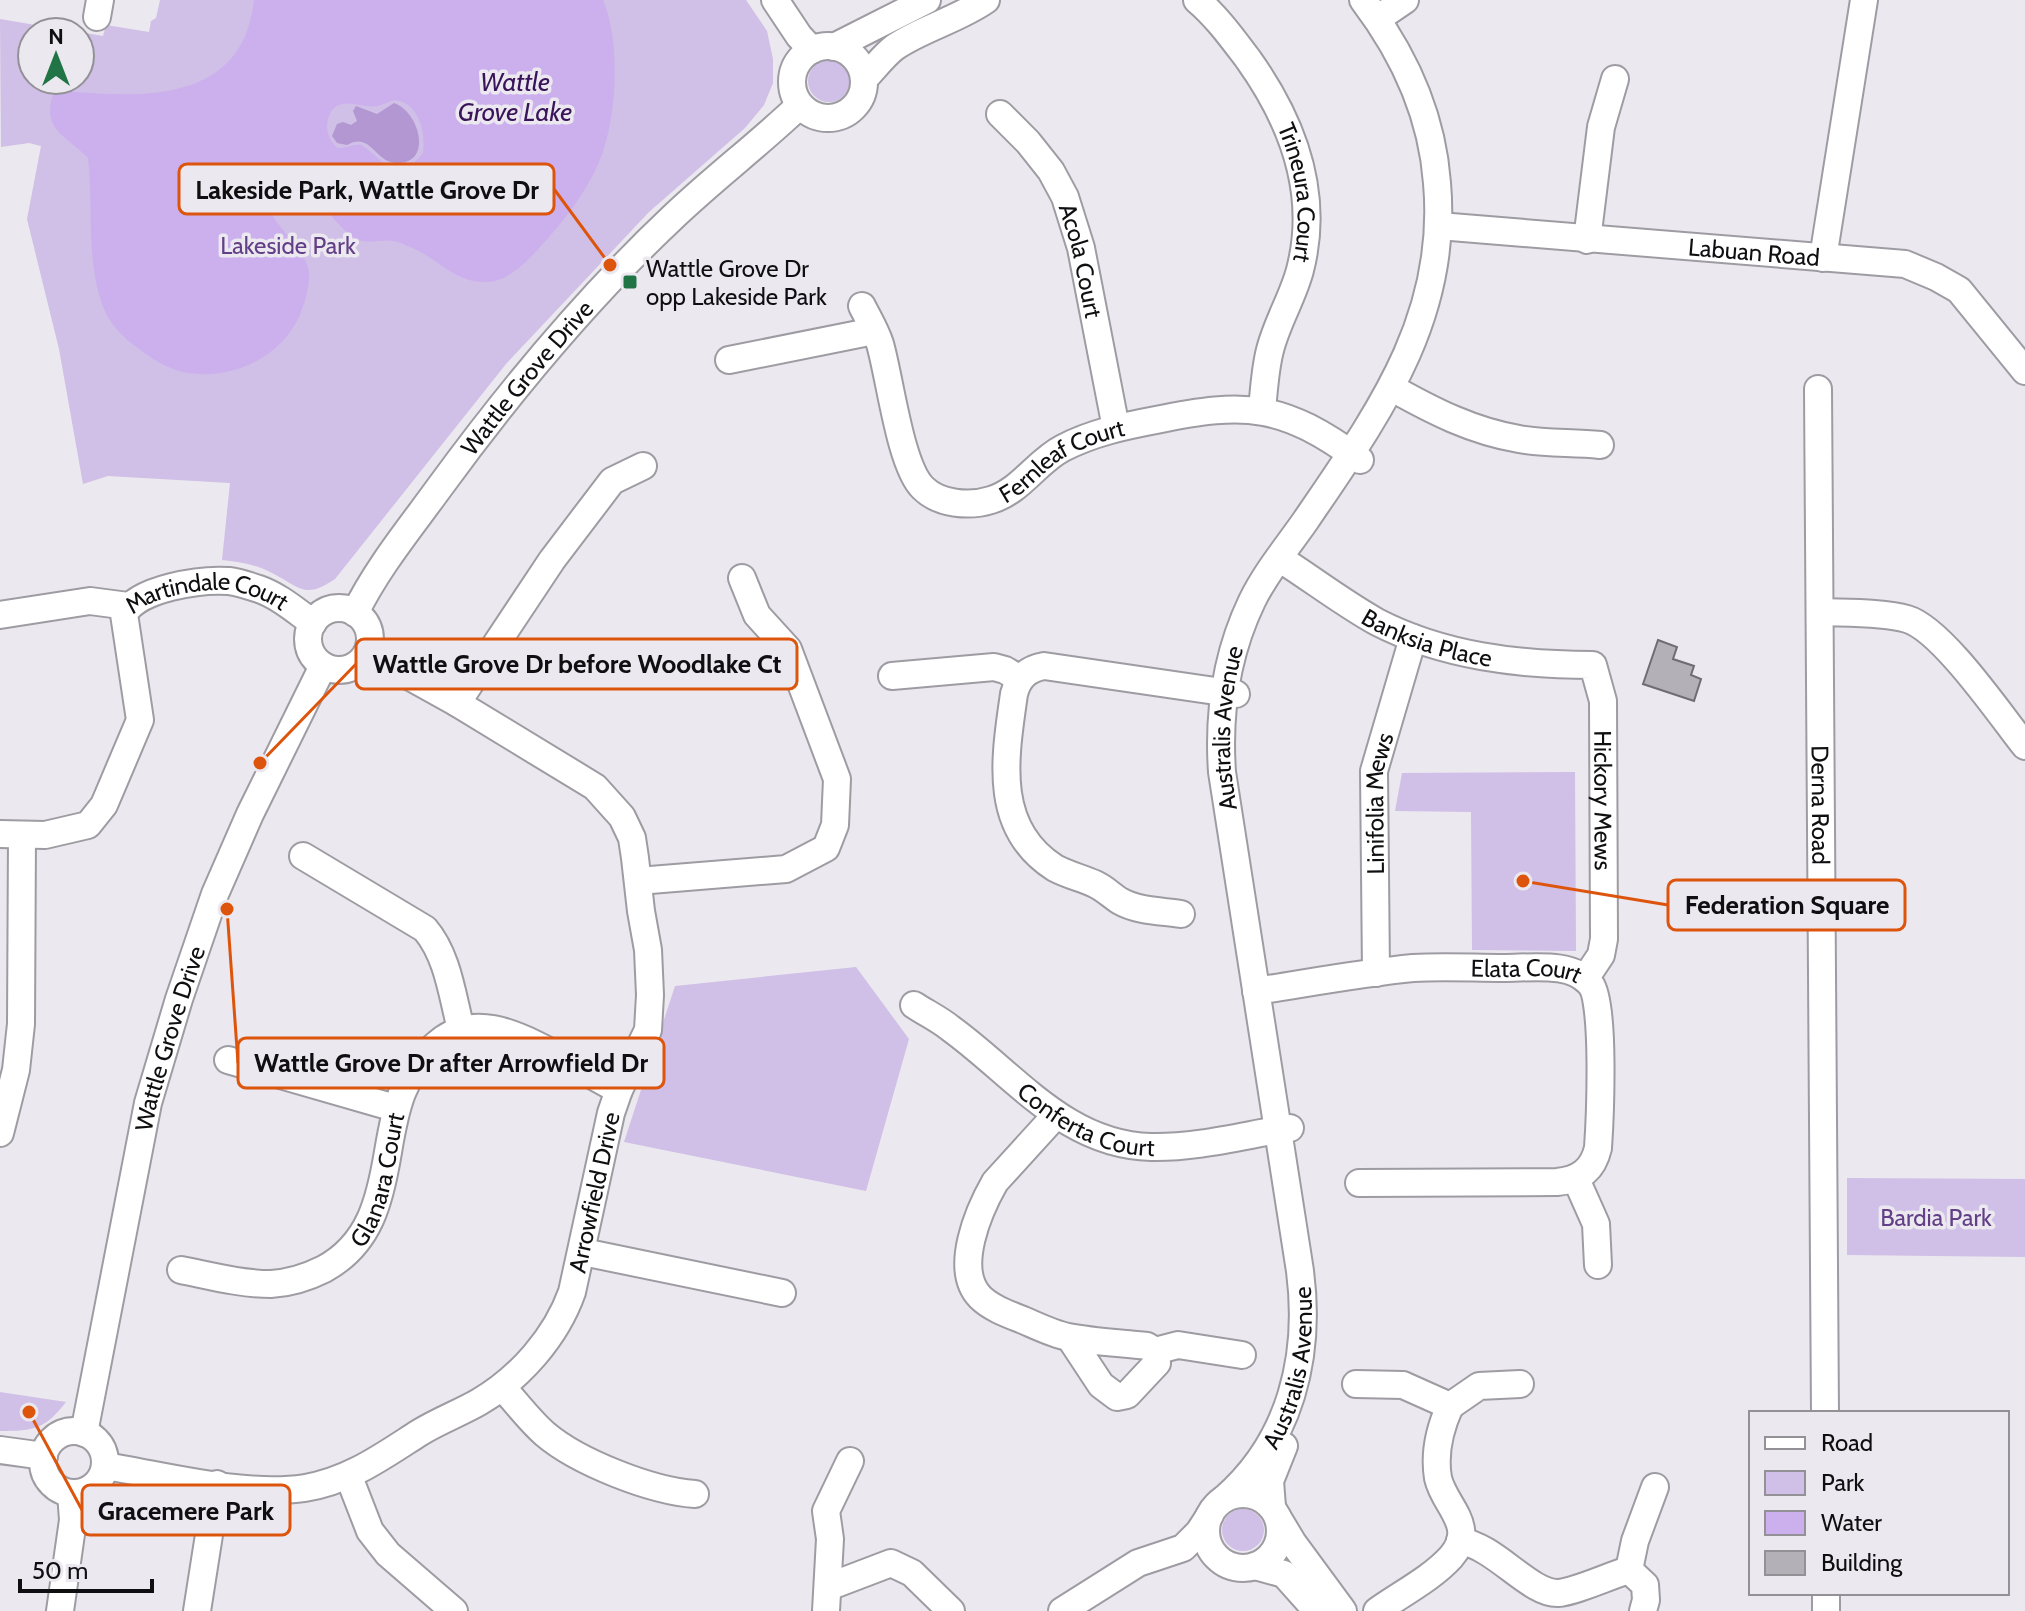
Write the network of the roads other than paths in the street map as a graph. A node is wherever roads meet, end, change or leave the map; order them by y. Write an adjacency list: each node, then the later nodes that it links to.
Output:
1 (775, 0): 7 (street)
2 (927, 0): 7 (street)
3 (986, 0): 8 (street)
4 (1197, 0): 21 (street, Trineura Court)
5 (1864, 0): 14 (street)
6 (1384, 6): 12 (street, Australis Avenue)
7 (823, 48): 8 (street); 10 (street)
8 (864, 79): 10 (street)
9 (1615, 79): 13 (street)
10 (800, 105): 30 (street, Wattle Grove Drive)
11 (1000, 114): 22 (street, Acola Court)
12 (1445, 227): 13 (street, Labuan Road); 20 (street, Australis Avenue)
13 (1587, 240): 14 (street, Labuan Road)
14 (1823, 258): 18 (street, Labuan Road)
15 (862, 306): 16 (street, Fernleaf Court)
16 (874, 331): 17 (street); 22 (street, Fernleaf Court)
17 (729, 360)
18 (2025, 371)
19 (1818, 389): 29 (street, Derna Road)
20 (1398, 391): 23 (street); 24 (street, Australis Avenue)
21 (1262, 410): 22 (street, Fernleaf Court); 24 (street, Fernleaf Court)
22 (1116, 428)
23 (1600, 445)
24 (1355, 457): 26 (street, Australis Avenue)
25 (643, 466): 40 (street)
26 (1284, 561): 33 (street, Banksia Place); 39 (street, Australis Avenue)
27 (742, 578): 44 (street)
28 (128, 606): 31 (street); 32 (street, Martindale Court); 42 (street, Martindale Court)
29 (1821, 612): 41 (street); 71 (street, Derna Road)
30 (355, 613): 32 (street); 34 (street)
31 (0, 615)
32 (313, 623): 36 (street)
33 (1413, 638): 35 (street, Banksia Place); 46 (street, Linifolia Mews)
34 (367, 653): 36 (street); 40 (street, Arrowfield Drive)
35 (1593, 665): 47 (street, Hickory Mews)
36 (323, 666): 72 (street, Wattle Grove Drive)
37 (892, 676): 38 (street)
38 (1020, 679): 39 (street); 45 (street)
39 (1230, 693): 48 (street, Australis Avenue)
40 (457, 703): 44 (street, Arrowfield Drive)
41 (2025, 746)
42 (11, 834): 51 (street)
43 (303, 856): 50 (street)
44 (638, 881): 53 (street, Arrowfield Drive)
45 (1181, 914)
46 (1376, 973): 47 (street, Elata Court); 48 (street, Elata Court)
47 (1585, 979): 58 (street, Elata Court)
48 (1262, 990): 56 (street, Australis Avenue)
49 (914, 1005): 55 (street, Conferta Court)
50 (461, 1029): 53 (street); 54 (street, Glanara Court)
51 (10, 1043): 57 (street)
52 (228, 1060): 54 (street)
53 (619, 1090): 60 (street, Arrowfield Drive)
54 (395, 1108): 62 (street, Glanara Court)
55 (1056, 1115): 56 (street, Conferta Court); 64 (street)
56 (1284, 1129): 82 (street, Australis Avenue); 83 (street, Australis Avenue)
57 (0, 1133)
58 (1576, 1179): 59 (street); 61 (street)
59 (1359, 1183)
60 (583, 1252): 63 (street); 69 (street, Arrowfield Drive)
61 (1598, 1265)
62 (181, 1270)
63 (782, 1293)
64 (1070, 1338): 65 (street); 65 (street)
65 (1155, 1351): 66 (street)
66 (1242, 1355)
67 (1356, 1384): 70 (street)
68 (1520, 1384): 70 (street)
69 (502, 1387): 77 (street, Arrowfield Drive); 81 (street)
70 (1450, 1406): 84 (street)
71 (1825, 1411)
72 (84, 1433): 74 (street); 76 (street)
73 (0, 1450): 74 (street)
74 (44, 1456): 80 (street)
75 (850, 1461): 87 (street)
76 (105, 1466): 78 (street, Arrowfield Drive); 80 (street)
77 (349, 1477): 78 (street, Arrowfield Drive); 90 (street)
78 (217, 1484): 89 (street)
79 (1655, 1487): 86 (street)
80 (71, 1493): 88 (street)
81 (695, 1494)
82 (1217, 1507): 83 (street); 85 (street); 92 (street, Australis Avenue)
83 (1275, 1512): 85 (street); 95 (street)
84 (1460, 1541): 86 (street); 96 (street)
85 (1244, 1566): 93 (street); 94 (street)
86 (1629, 1570): 97 (street)
87 (827, 1599): 91 (street)
88 (60, 1611)
89 (197, 1611)
90 (454, 1611)
91 (951, 1611)
92 (1062, 1611)
93 (1095, 1611)
94 (1317, 1611)
95 (1343, 1611)
96 (1377, 1611)
97 (1643, 1611)

